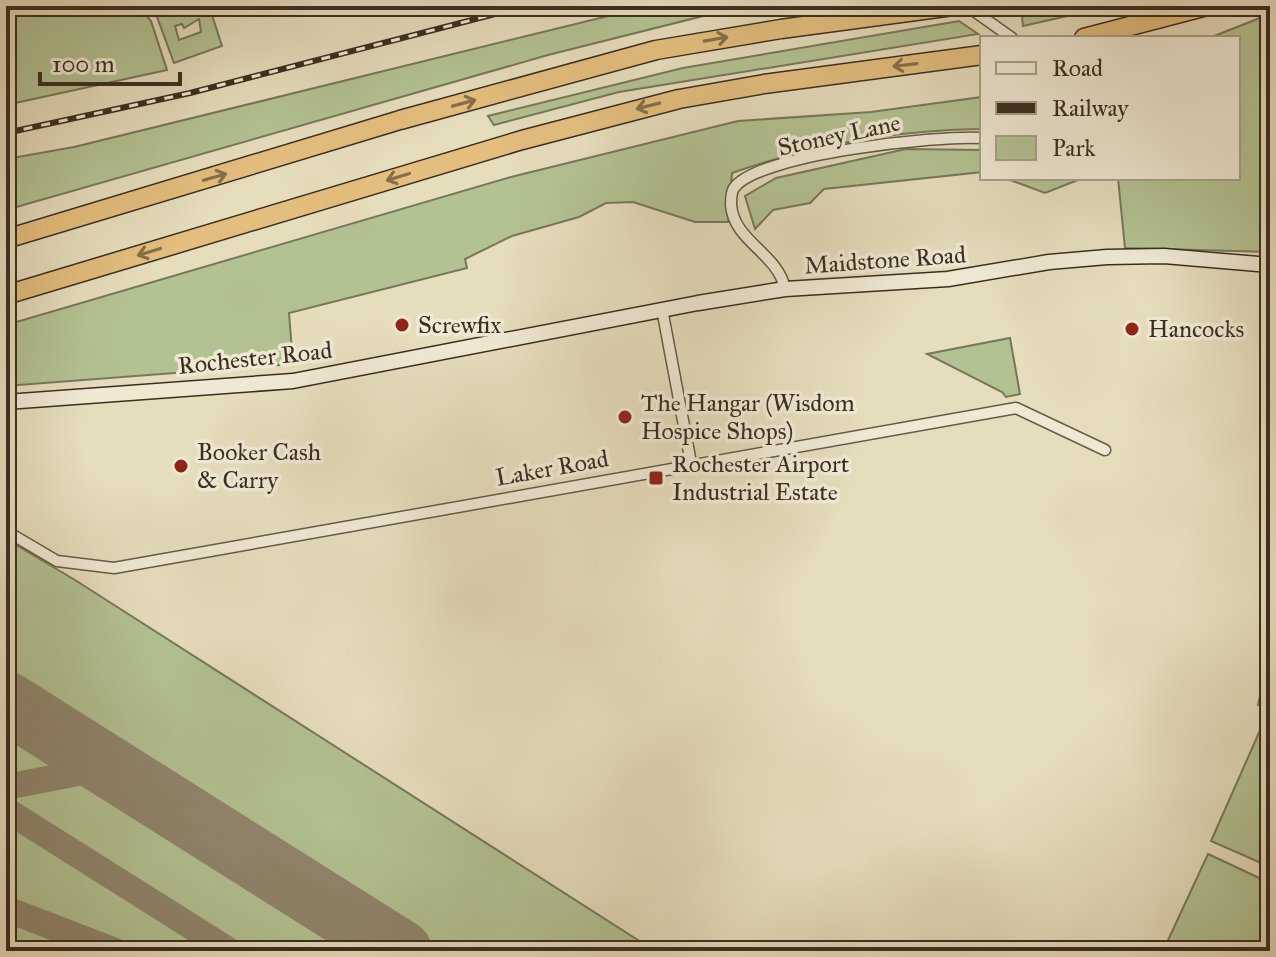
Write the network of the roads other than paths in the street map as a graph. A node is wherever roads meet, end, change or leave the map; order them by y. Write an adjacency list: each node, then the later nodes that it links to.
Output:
1 (953, 6): 8 (highway, one-way to 1)
2 (967, 6): 4 (street)
3 (1207, 6): 5 (highway)
4 (1009, 36)
5 (1092, 36)
6 (980, 55): 11 (highway, one-way to 11)
7 (980, 138): 10 (street, Stoney Lane)
8 (6, 239)
9 (1270, 265): 10 (main road, Maidstone Road)
10 (785, 289): 12 (main road, Maidstone Road)
11 (6, 295)
12 (662, 309): 13 (main road, Maidstone Road); 16 (street)
13 (507, 340): 14 (main road, Rochester Road)
14 (6, 402)
15 (1105, 450): 16 (street, Laker Road)
16 (691, 463): 17 (street, Laker Road)
17 (6, 531)

